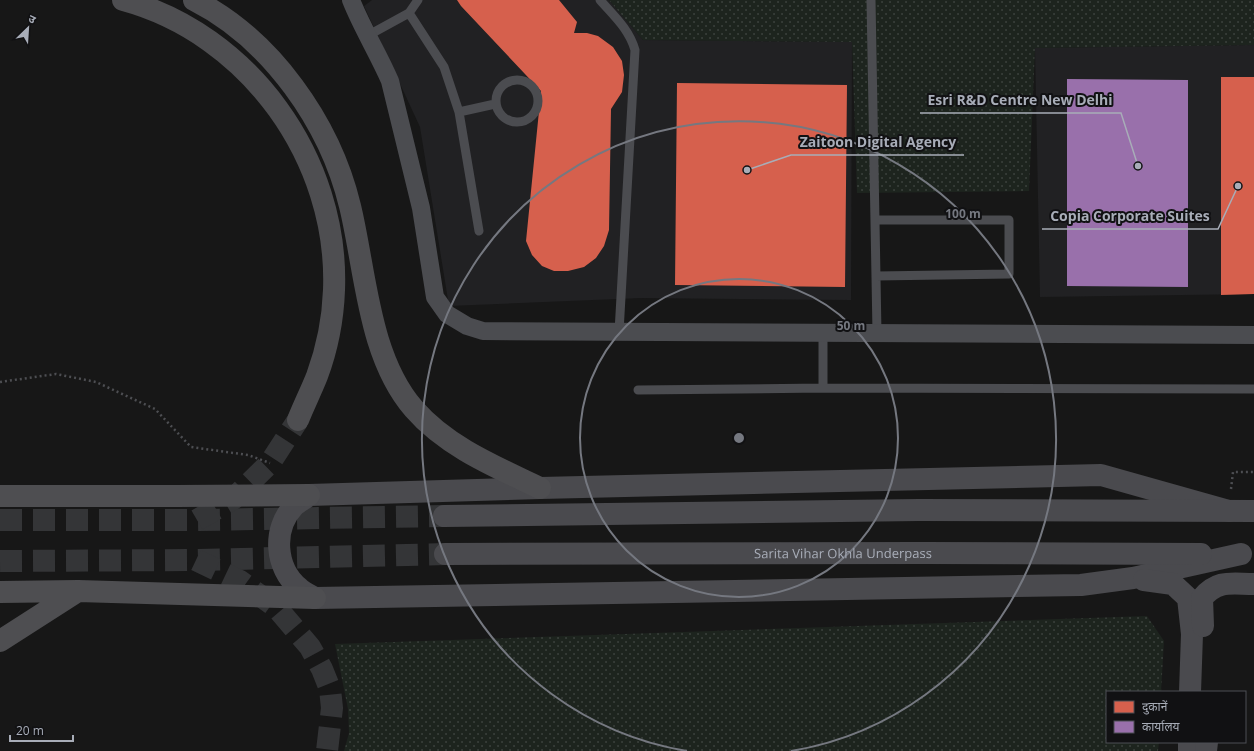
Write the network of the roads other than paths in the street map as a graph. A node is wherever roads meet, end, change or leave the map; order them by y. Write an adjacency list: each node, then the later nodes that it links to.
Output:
1 (122, 0): 21 (highway)
2 (194, 0): 22 (highway)
3 (351, 0): 8 (street)
4 (418, 0): 7 (lane)
5 (600, 0): 14 (lane)
6 (871, 0): 11 (lane)
7 (409, 13): 8 (lane); 10 (lane)
8 (367, 36): 14 (street)
9 (495, 104): 9 (lane); 10 (lane)
10 (459, 112): 12 (lane)
11 (875, 220): 13 (lane); 13 (lane)
12 (479, 231)
13 (876, 276): 16 (lane)
14 (619, 332): 15 (street)
15 (823, 333): 16 (street); 18 (lane)
16 (877, 333): 17 (street)
17 (1254, 335)
18 (823, 388): 19 (lane); 20 (lane)
19 (1254, 389)
20 (638, 390)
21 (298, 420)
22 (540, 488): 23 (main road); 25 (main road)
23 (309, 495): 24 (highway); 34 (main road)
24 (0, 496)
25 (1228, 511): 26 (main road); 27 (main road)
26 (1254, 511)
27 (444, 516)
28 (446, 554): 29 (main road, Sarita Vihar Okhla Underpass)
29 (1248, 554): 30 (main road)
30 (1132, 578): 34 (main road); 36 (main road)
31 (1254, 584): 37 (main road)
32 (78, 591): 33 (highway); 34 (highway); 35 (highway)
33 (0, 592)
34 (315, 598)
35 (0, 641)
36 (1190, 691)
37 (1206, 691)

